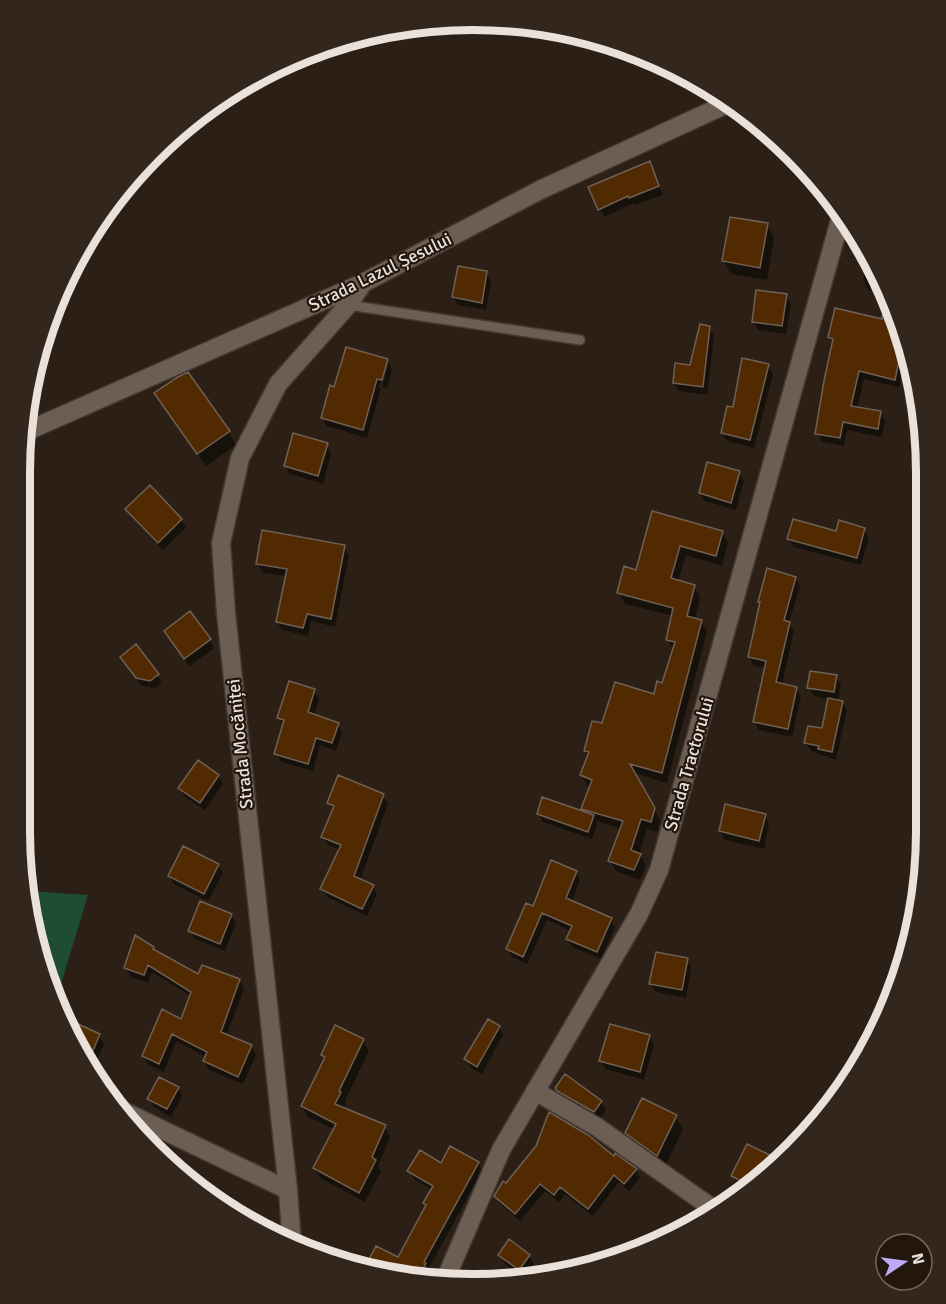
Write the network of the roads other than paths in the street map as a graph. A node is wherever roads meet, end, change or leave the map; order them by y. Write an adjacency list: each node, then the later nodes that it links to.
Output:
1 (721, 106): 3 (street, Strada Lazul Șesului)
2 (839, 224): 7 (street, Strada Tractorului)
3 (363, 284): 4 (street, Strada Mocăniței); 6 (street, Strada Lazul Șesului)
4 (348, 305): 5 (lane); 9 (street, Strada Mocăniței)
5 (580, 340)
6 (33, 429)
7 (535, 1091): 10 (street); 12 (street, Strada Tractorului)
8 (135, 1117): 9 (street)
9 (288, 1190): 11 (street, Strada Mocăniței)
10 (709, 1206)
11 (291, 1235)
12 (448, 1273)

